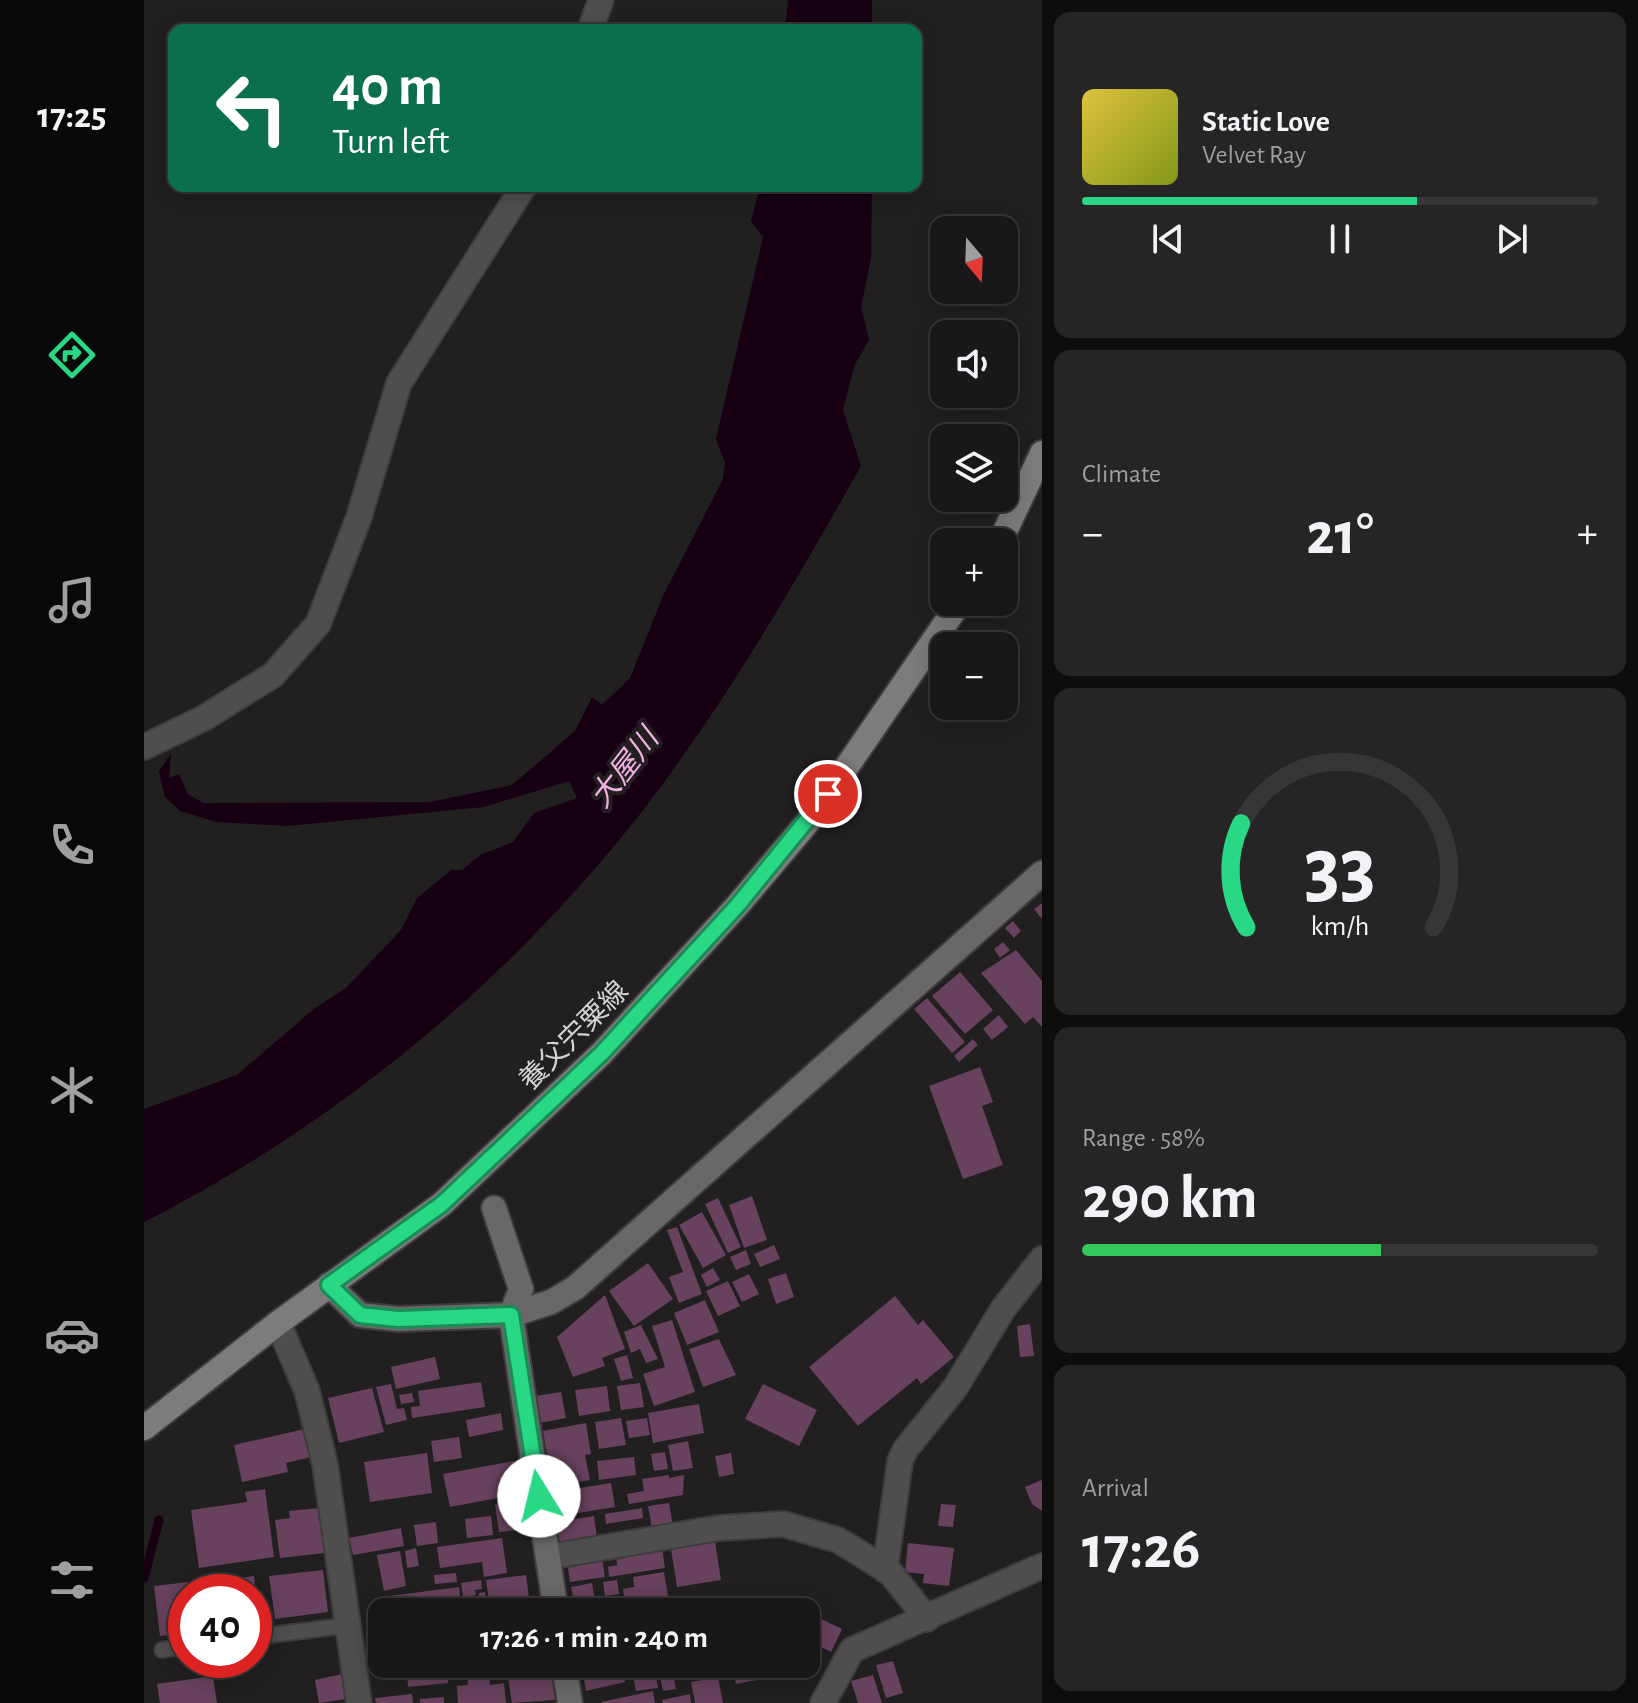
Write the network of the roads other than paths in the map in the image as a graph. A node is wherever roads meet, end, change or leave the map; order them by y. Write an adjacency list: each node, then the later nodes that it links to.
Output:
1 (601, 0): 2 (street)
2 (592, 24)
3 (520, 192): 7 (street)
4 (1042, 453): 5 (main road)
5 (1007, 528)
6 (950, 616): 11 (main road, 養父宍粟線)
7 (144, 747)
8 (1042, 873): 12 (street)
9 (494, 1208): 12 (street)
10 (1042, 1259): 17 (street)
11 (329, 1285): 12 (street); 13 (main road, 養父宍粟線)
12 (511, 1315): 15 (street)
13 (278, 1323): 14 (main road, 養父宍粟線); 20 (street)
14 (144, 1428)
15 (548, 1557): 17 (street); 18 (street)
16 (1042, 1566): 19 (street)
17 (885, 1570): 19 (street)
18 (554, 1598)
19 (927, 1619): 27 (street)
20 (350, 1625): 21 (lane); 25 (street)
21 (272, 1635)
22 (168, 1649): 23 (lane)
23 (162, 1650)
24 (566, 1678): 26 (street)
25 (359, 1703)
26 (570, 1703)
27 (823, 1703)

